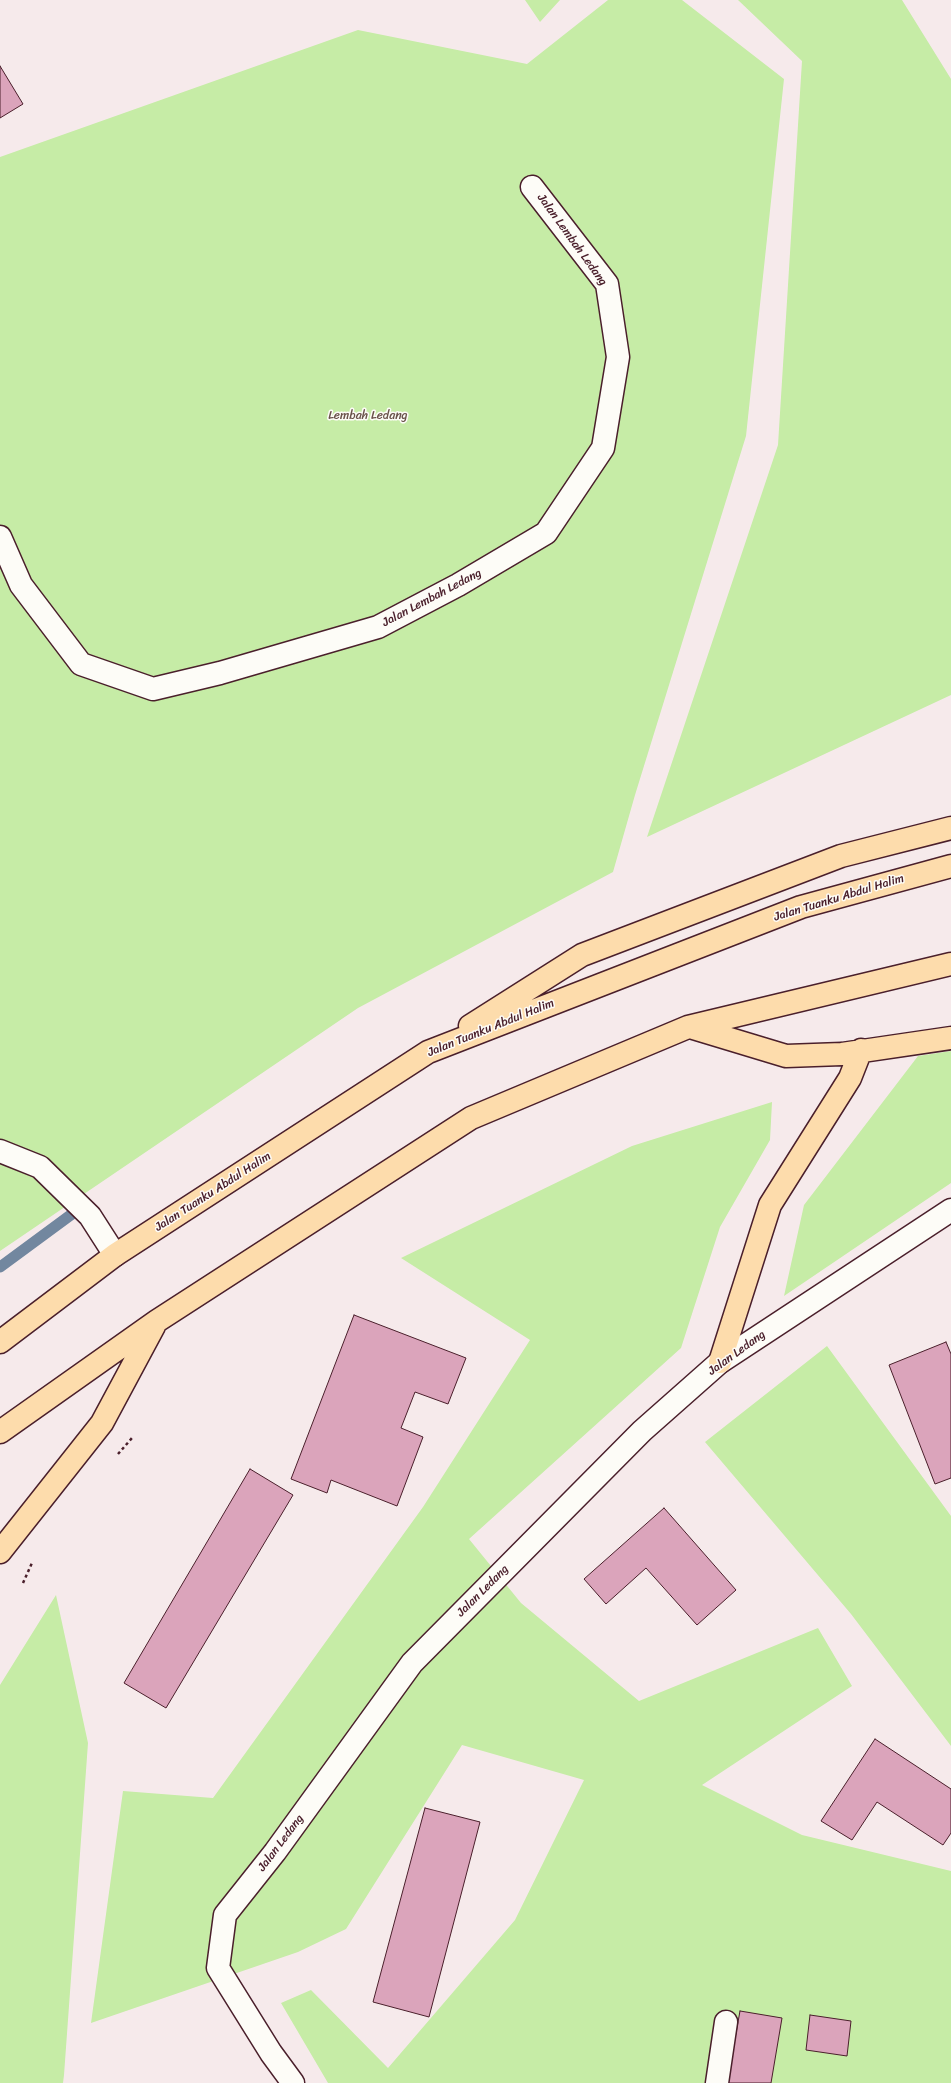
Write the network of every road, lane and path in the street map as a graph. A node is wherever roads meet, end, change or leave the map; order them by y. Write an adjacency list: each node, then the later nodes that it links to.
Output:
1 (532, 187): 2 (street, Jalan Lembah Ledang)
2 (0, 537)
3 (951, 828): 9 (main road)
4 (951, 866): 9 (main road, Jalan Tuanku Abdul Halim)
5 (951, 964): 6 (main road)
6 (688, 1027): 8 (main road); 13 (main road)
7 (951, 1038): 8 (main road)
8 (861, 1050): 15 (main road)
9 (428, 1052): 12 (main road, Jalan Tuanku Abdul Halim)
10 (0, 1151): 12 (street)
11 (951, 1212): 15 (street, Jalan Ledang)
12 (115, 1255): 14 (main road, Jalan Tuanku Abdul Halim)
13 (157, 1321): 16 (main road); 17 (main road)
14 (0, 1342)
15 (720, 1362): 19 (street, Jalan Ledang)
16 (0, 1432)
17 (0, 1552)
18 (726, 2022): 20 (street)
19 (292, 2083)
20 (717, 2083)

